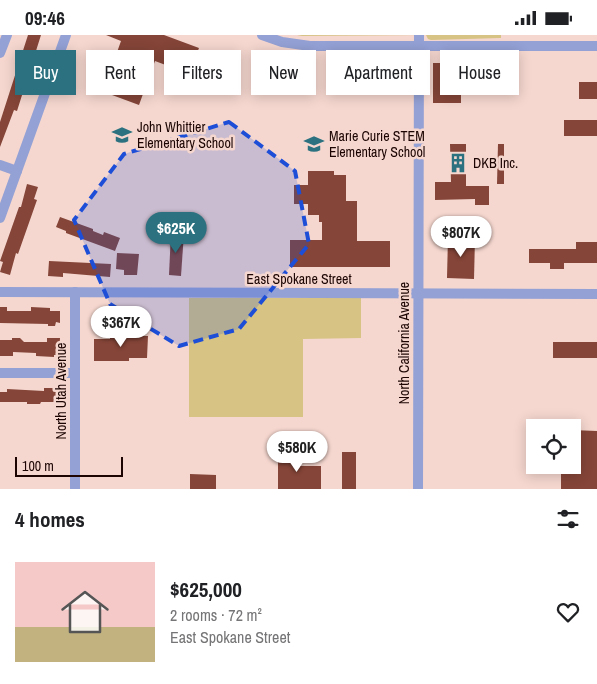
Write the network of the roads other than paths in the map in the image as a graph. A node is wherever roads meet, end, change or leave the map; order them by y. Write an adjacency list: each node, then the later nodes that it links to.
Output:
1 (7, 35): 7 (street)
2 (66, 35): 9 (street)
3 (262, 35): 5 (street)
4 (418, 35): 5 (street, North California Avenue)
5 (418, 46): 6 (street); 13 (street, North California Avenue)
6 (597, 46)
7 (0, 53)
8 (0, 165): 9 (street)
9 (17, 171): 10 (street)
10 (0, 218)
11 (0, 292): 12 (street, East Spokane Street)
12 (76, 292): 13 (street, East Spokane Street); 16 (street, North Utah Avenue)
13 (418, 293): 14 (street, East Spokane Street); 18 (street, North California Avenue)
14 (597, 294)
15 (0, 373): 16 (street)
16 (75, 373): 17 (street, North Utah Avenue)
17 (75, 489)
18 (418, 489)

